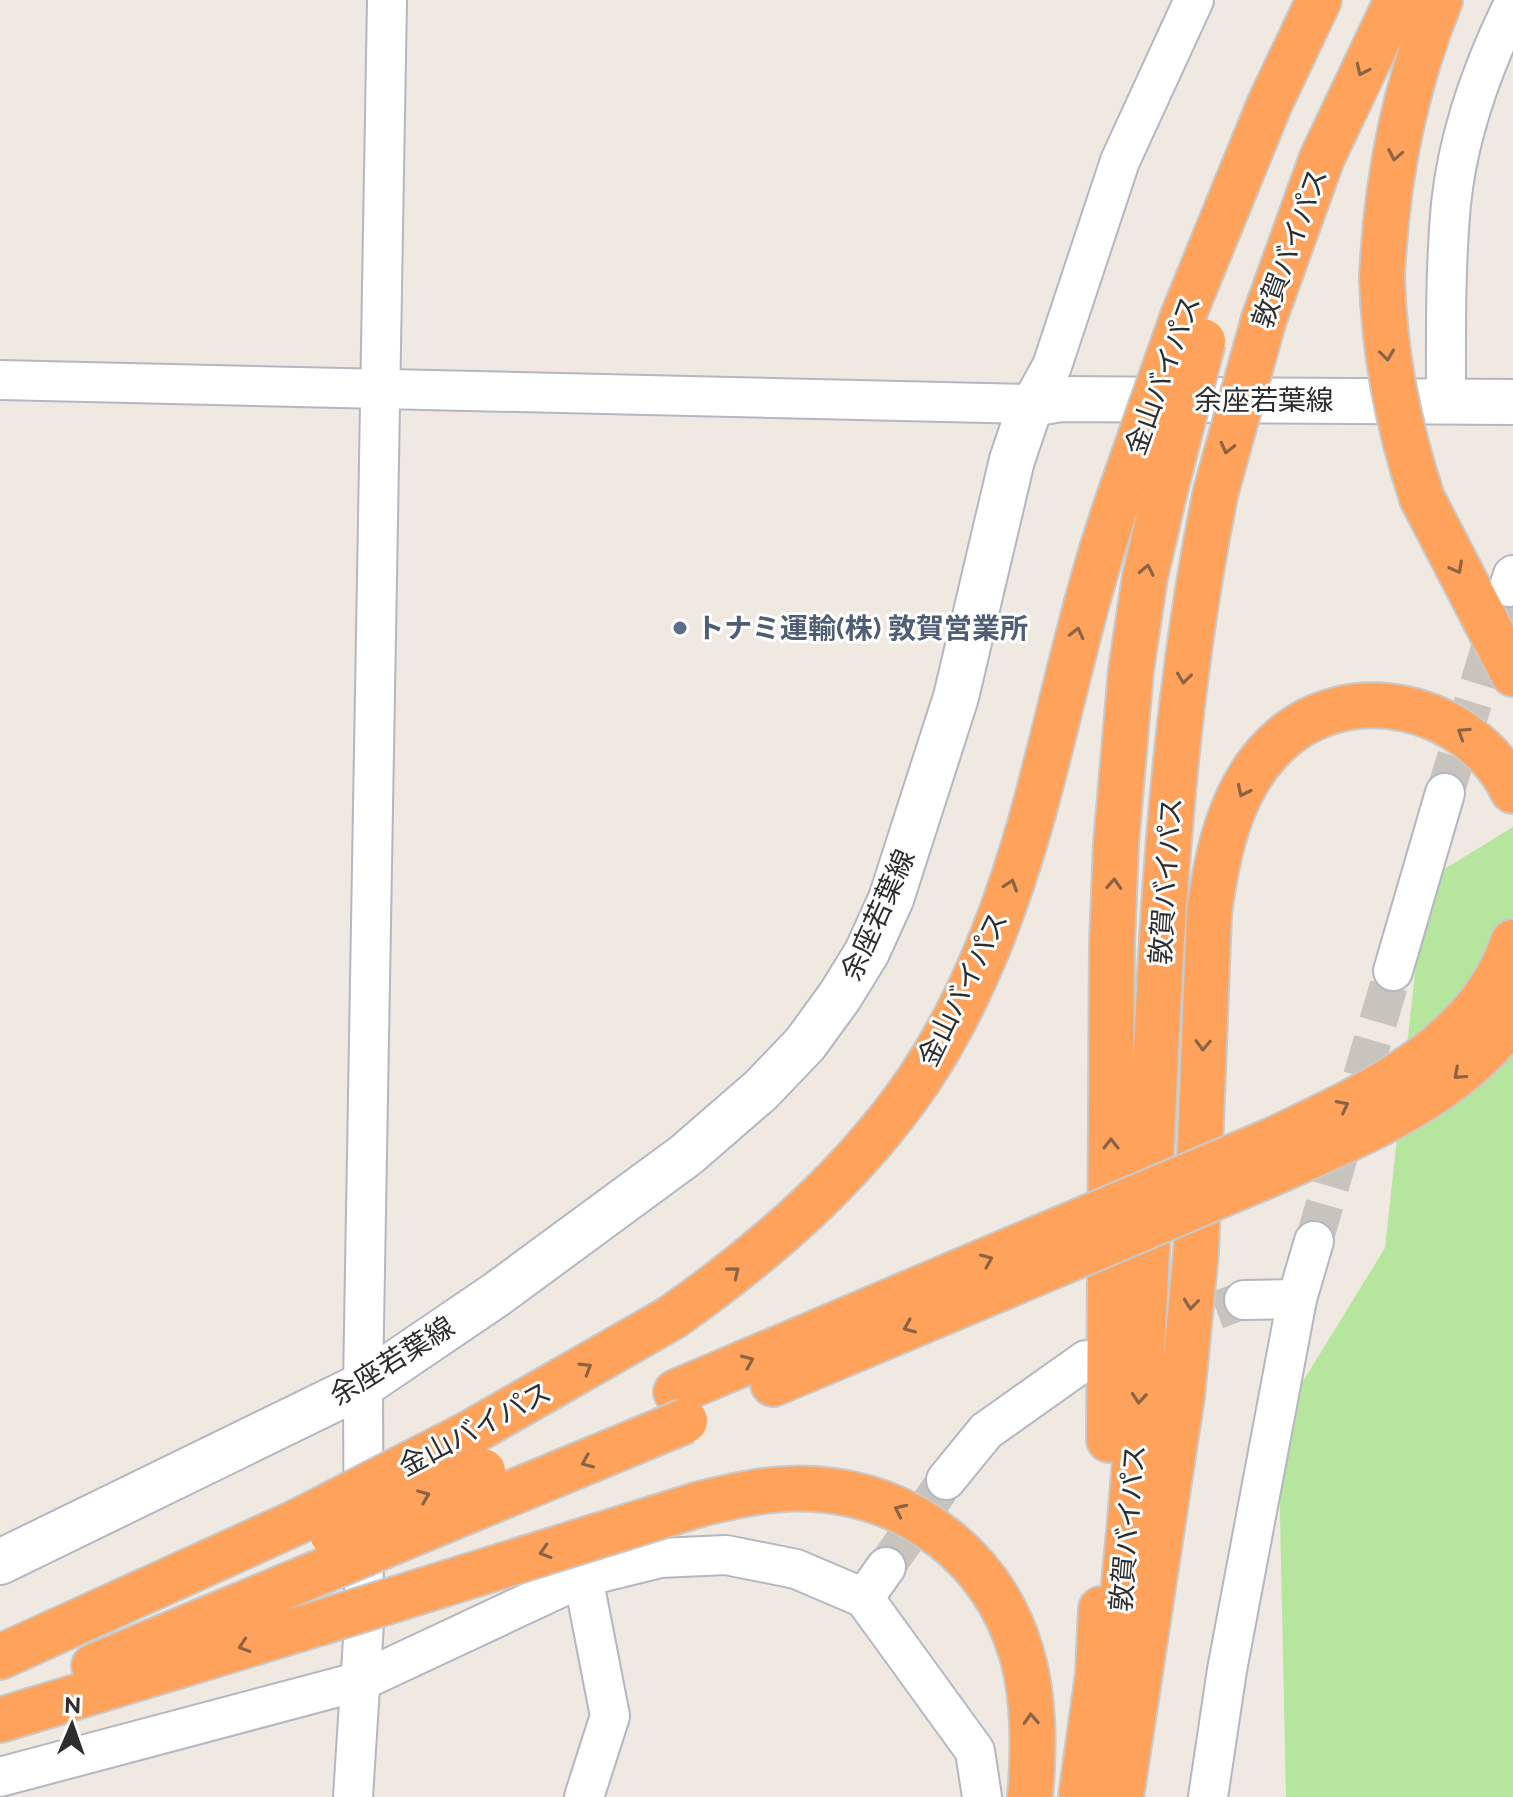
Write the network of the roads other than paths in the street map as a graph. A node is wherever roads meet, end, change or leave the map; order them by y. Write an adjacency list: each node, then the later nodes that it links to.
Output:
1 (387, 0): 10 (street)
2 (1194, 0): 13 (street)
3 (1319, 0): 8 (highway, 金山バイパス)
4 (1338, 0): 8 (highway, 敦賀バイパス)
5 (1397, 0): 43 (highway, 敦賀バイパス, one-way to 43, bridge)
6 (1440, 0): 15 (highway, one-way to 15, bridge)
7 (1513, 5): 11 (street)
8 (1196, 317): 14 (highway, 敦賀バイパス, bridge)
9 (0, 380): 10 (street)
10 (381, 390): 13 (street); 26 (street)
11 (1446, 401): 12 (main road, 余座若葉線); 13 (main road, 余座若葉線)
12 (1513, 402)
13 (1031, 404): 26 (main road, 余座若葉線)
14 (1144, 490): 28 (highway, 金山バイパス, one-way to 14, bridge); 42 (highway, 敦賀バイパス, one-way to 14)
15 (1513, 674)
16 (1513, 791): 44 (highway, one-way to 44)
17 (1445, 793): 19 (street)
18 (1513, 942): 21 (highway, one-way to 18)
19 (1393, 971)
20 (1513, 1018): 21 (highway, one-way to 21)
21 (1273, 1156): 28 (highway, 金山バイパス, bridge)
22 (1314, 1241): 23 (street)
23 (1297, 1299): 24 (street); 45 (street)
24 (1244, 1300)
25 (1086, 1360): 27 (street)
26 (363, 1385): 29 (main road, 余座若葉線); 34 (street)
27 (946, 1480)
28 (301, 1549): 33 (highway); 35 (highway, 金山バイパス)
29 (0, 1562)
30 (886, 1567): 32 (street)
31 (583, 1577): 32 (street); 34 (street); 39 (street)
32 (864, 1598): 40 (street)
33 (0, 1658)
34 (361, 1681): 37 (street); 38 (street)
35 (0, 1703)
36 (0, 1720): 41 (highway, one-way to 36, bridge)
37 (0, 1777)
38 (353, 1797)
39 (584, 1797)
40 (982, 1797)
41 (1030, 1797)
42 (1081, 1797)
43 (1096, 1797)
44 (1121, 1797)
45 (1208, 1797)

